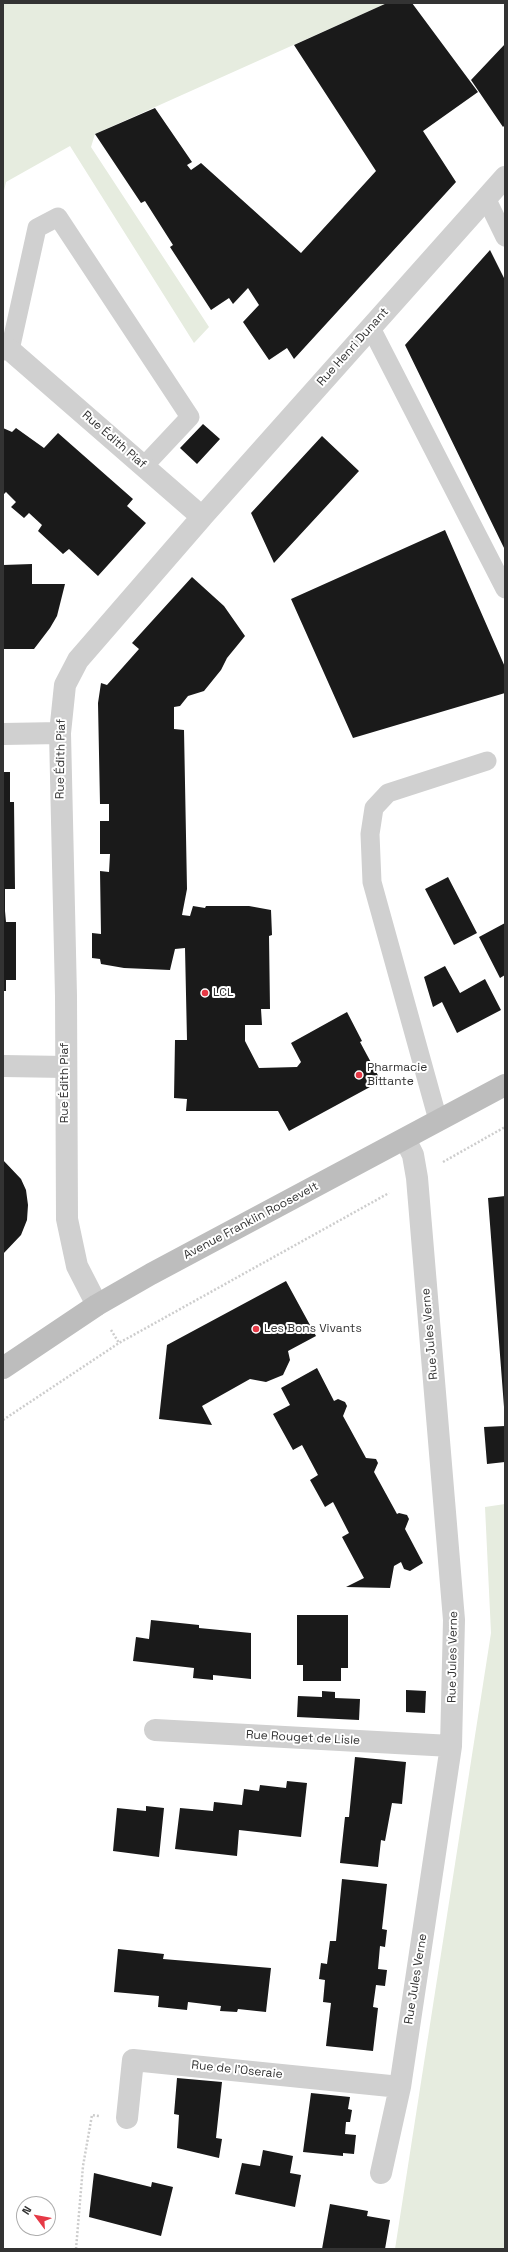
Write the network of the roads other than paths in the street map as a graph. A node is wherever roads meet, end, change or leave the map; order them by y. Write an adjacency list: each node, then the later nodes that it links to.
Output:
1 (505, 177): 2 (street, Rue Henri Dunant)
2 (486, 198): 3 (lane); 4 (street, Rue Henri Dunant)
3 (505, 237)
4 (371, 328): 7 (street, Rue Henri Dunant); 8 (lane)
5 (7, 349): 6 (street, Rue Édith Piaf); 6 (lane)
6 (144, 466): 7 (street, Rue Édith Piaf)
7 (202, 517): 9 (street, Rue Édith Piaf)
8 (505, 589)
9 (60, 733): 10 (street); 13 (street, Rue Édith Piaf)
10 (3, 734)
11 (487, 761): 15 (lane)
12 (3, 1066): 13 (street)
13 (66, 1067): 17 (street, Rue Édith Piaf)
14 (505, 1085): 15 (main road, Avenue Franklin Roosevelt)
15 (438, 1120): 16 (main road, Avenue Franklin Roosevelt)
16 (405, 1139): 17 (main road, Avenue Franklin Roosevelt); 20 (street, Rue Jules Verne)
17 (97, 1305): 18 (main road, Avenue Franklin Roosevelt)
18 (3, 1368)
19 (155, 1730): 20 (street, Rue Rouget de Lisle)
20 (451, 1746): 21 (street, Rue Jules Verne)
21 (400, 2087): 22 (street, Rue de l'Oseraie); 23 (street, Rue Jules Verne)
22 (127, 2118)
23 (381, 2173)

